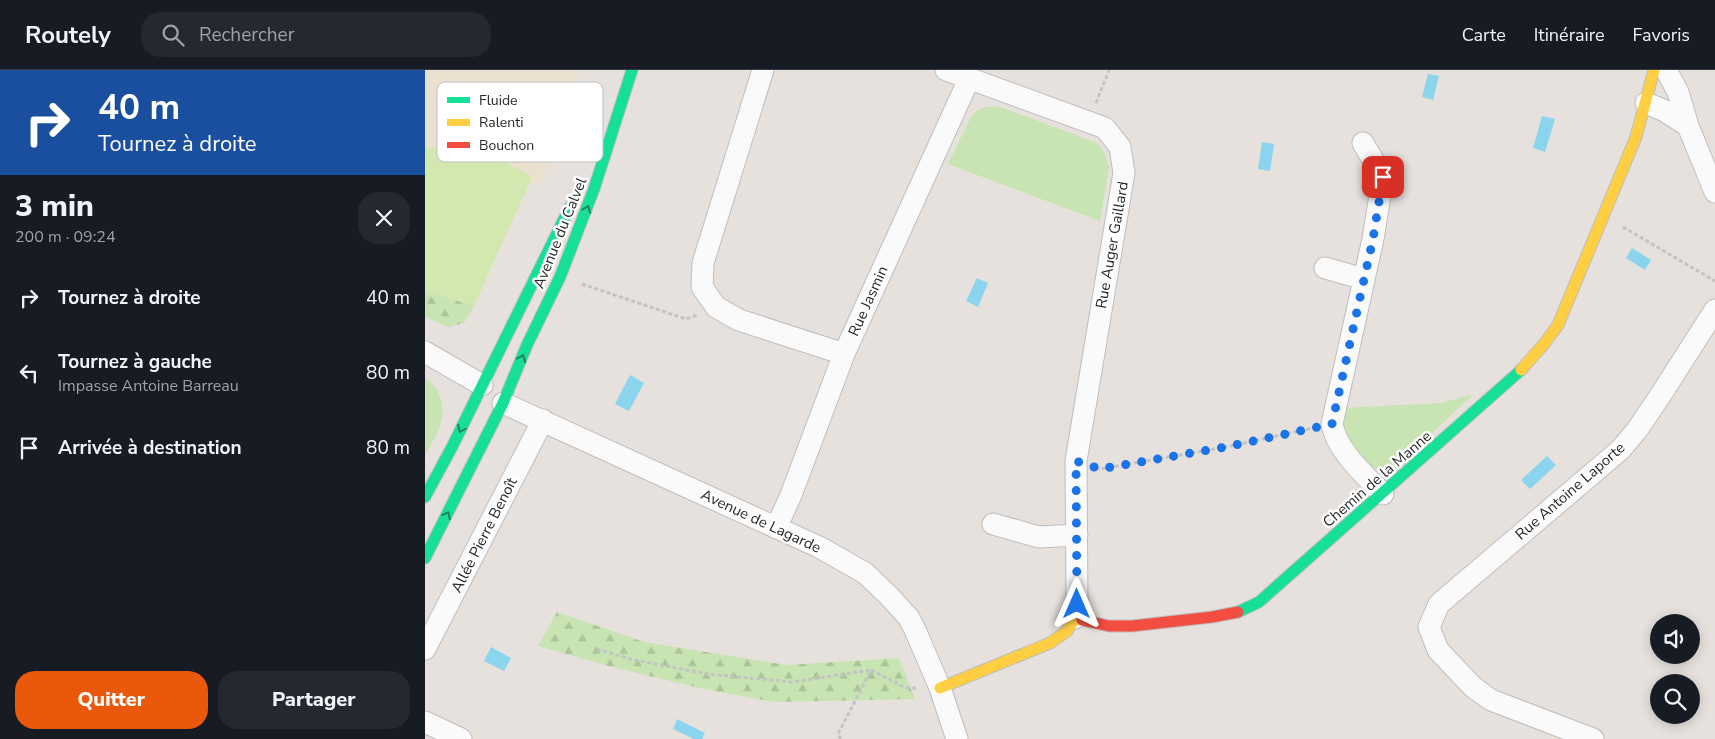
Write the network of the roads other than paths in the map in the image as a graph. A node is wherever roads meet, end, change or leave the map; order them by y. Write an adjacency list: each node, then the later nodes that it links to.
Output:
1 (632, 70): 10 (street, Avenue du Calvel, one-way to 1)
2 (763, 70): 18 (street)
3 (946, 70): 6 (street, Rue Auger Gaillard)
4 (1654, 70): 7 (street, Chemin de la Manne)
5 (1666, 70): 8 (street)
6 (969, 79): 18 (street, Rue Jasmin); 25 (street, Rue Auger Gaillard)
7 (1646, 103): 8 (street); 21 (street, Chemin de la Manne)
8 (1688, 126): 12 (street)
9 (1363, 143): 15 (street)
10 (603, 161)
11 (603, 162): 19 (street, Avenue du Calvel, one-way to 11)
12 (1715, 192)
13 (574, 199): 19 (street, Avenue du Calvel)
14 (1325, 268): 15 (street)
15 (1364, 279): 21 (street)
16 (1715, 310): 33 (street, Rue Antoine Laporte)
17 (425, 352): 19 (street, Avenue de Lagarde)
18 (844, 354): 24 (street, Rue Jasmin)
19 (493, 394): 20 (street, Avenue de Lagarde); 22 (street, one-way to 22); 26 (street, one-way to 19)
20 (543, 420): 24 (street, Avenue de Lagarde); 28 (street, Allée Pierre Benoît)
21 (1383, 494): 27 (street, Chemin de la Manne)
22 (425, 497)
23 (993, 524): 25 (street)
24 (776, 528): 29 (street, Avenue de Lagarde)
25 (1077, 535): 27 (street, Rue Auger Gaillard)
26 (425, 558)
27 (1075, 618): 29 (street)
28 (425, 649)
29 (940, 688): 32 (street, Avenue de Lagarde)
30 (425, 722): 31 (street)
31 (461, 739)
32 (957, 739)
33 (1593, 739)

